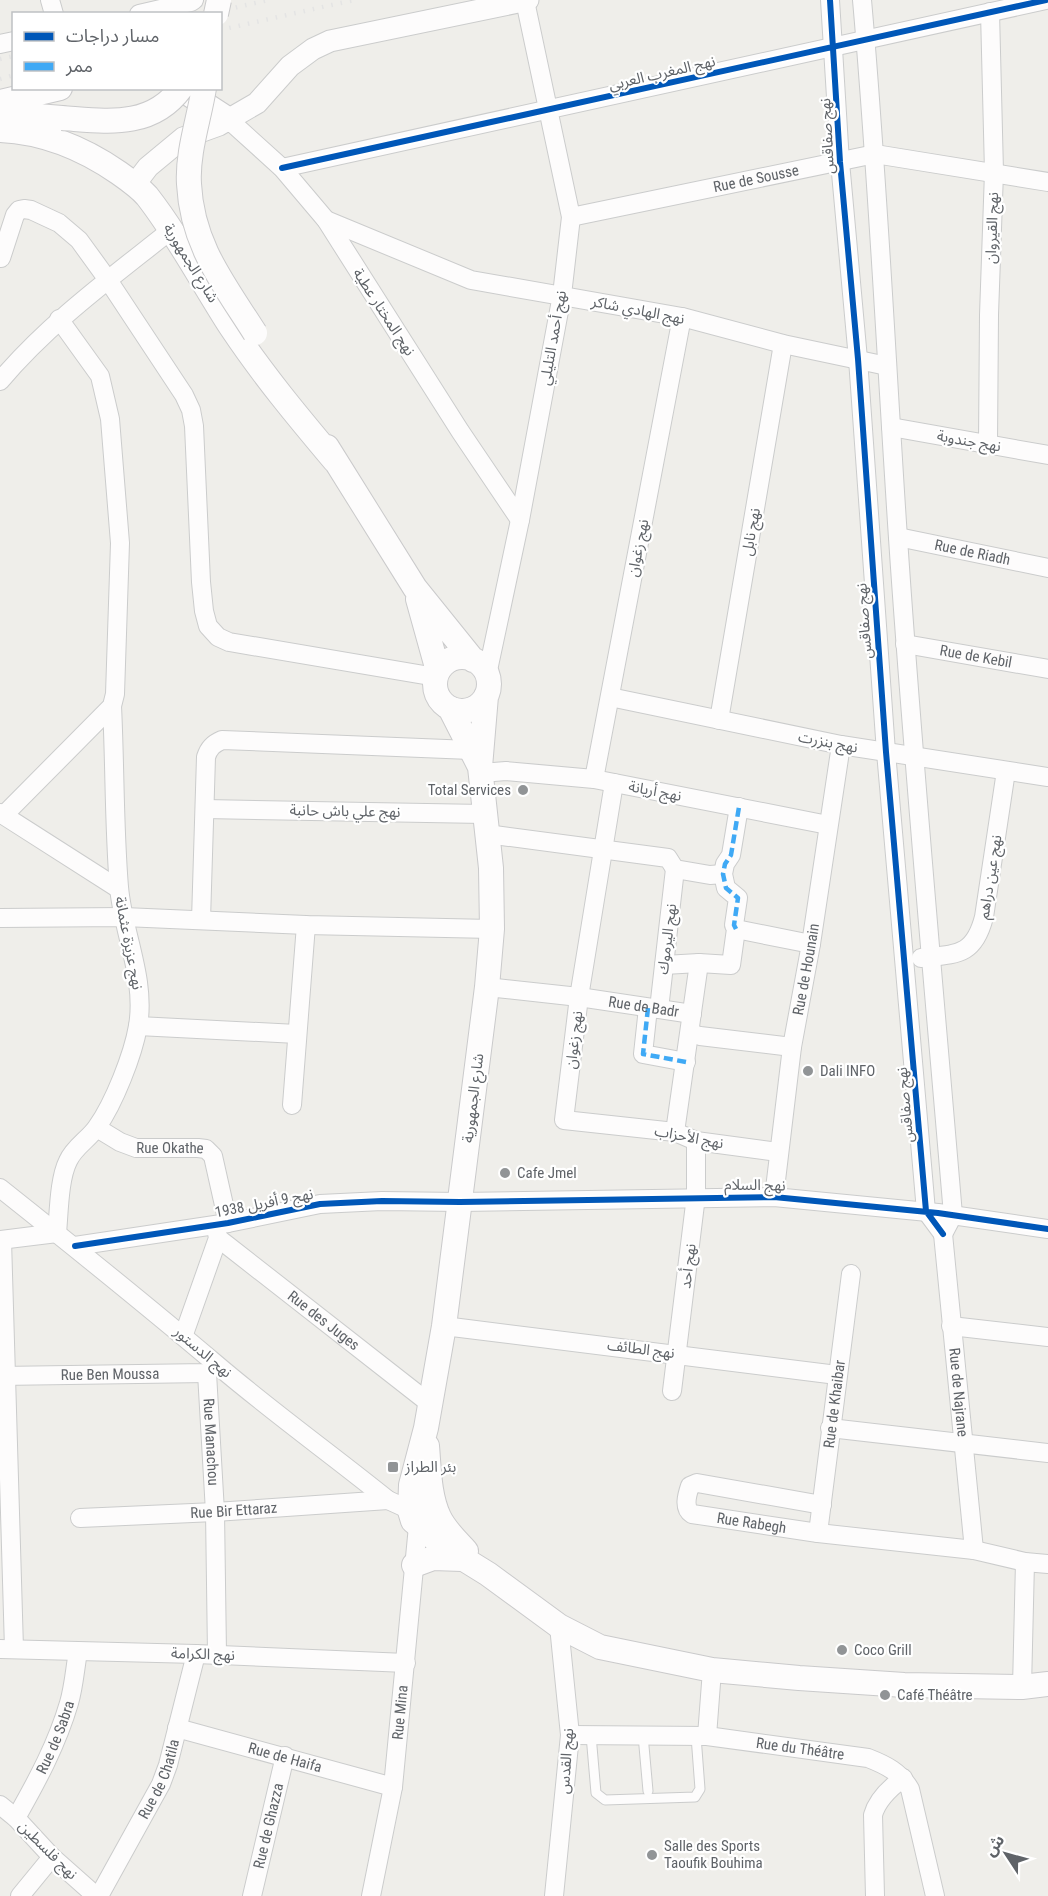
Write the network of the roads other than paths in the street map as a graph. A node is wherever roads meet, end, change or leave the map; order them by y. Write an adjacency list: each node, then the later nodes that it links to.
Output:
1 (194, 0): 6 (street)
2 (527, 0): 15 (street, نهج أحمد التليلي); 17 (street)
3 (830, 0): 9 (street, نهج صفاقس)
4 (862, 0): 8 (street)
5 (1046, 0): 7 (street, نهج المغرب العربي)
6 (148, 12)
7 (990, 12): 8 (street, نهج المغرب العربي); 22 (street, نهج القيروان)
8 (866, 39): 9 (street, نهج المغرب العربي); 19 (street)
9 (833, 46): 15 (street, نهج المغرب العربي); 20 (street, نهج صفاقس)
10 (51, 90): 14 (main road)
11 (177, 90): 16 (main road, bridge)
12 (183, 90): 17 (main road)
13 (204, 90): 40 (main road, bridge)
14 (0, 102)
15 (549, 110): 21 (street, نهج المغرب العربي); 25 (street, نهج أحمد التليلي)
16 (0, 113)
17 (229, 120): 21 (street, نهج المختار عطية); 24 (street)
18 (0, 130): 24 (main road, شارع الجمهورية)
19 (875, 154): 20 (street, Rue de Sousse); 22 (street, Rue de Sousse); 35 (street)
20 (840, 162): 25 (street, Rue de Sousse); 34 (street, نهج صفاقس)
21 (282, 168): 26 (street, نهج المختار عطية)
22 (994, 172): 23 (street, Rue de Sousse); 38 (street, نهج القيروان)
23 (1048, 182)
24 (140, 190): 27 (main road, شارع الجمهورية)
25 (571, 217): 30 (street, نهج أحمد التليلي)
26 (326, 220): 30 (street, نهج الهادي شاكر); 41 (street, نهج المختار عطية)
27 (171, 230): 29 (street); 40 (main road, شارع الجمهورية)
28 (1, 258): 29 (street)
29 (108, 280): 32 (street); 47 (street)
30 (562, 295): 31 (street, نهج الهادي شاكر); 41 (street, نهج أحمد التليلي)
31 (682, 317): 33 (street, نهج الهادي شاكر); 49 (street, نهج زغوان)
32 (59, 319): 36 (street); 50 (street, نهج عزيزة عثمانة)
33 (783, 344): 34 (street, نهج الهادي شاكر); 52 (street, نهج نابل)
34 (858, 359): 35 (street, نهج الهادي شاكر); 54 (street, نهج صفاقس)
35 (887, 366): 37 (street)
36 (0, 381)
37 (891, 428): 38 (street, نهج جندوبة); 42 (street)
38 (988, 444): 39 (street, نهج جندوبة)
39 (1048, 455)
40 (335, 461): 44 (main road)
41 (520, 520): 48 (street, نهج أحمد التليلي)
42 (898, 537): 43 (street, Rue de Riadh); 45 (street)
43 (1048, 568)
44 (416, 588): 47 (main road); 48 (main road)
45 (905, 644): 46 (street, Rue de Kebil); 55 (street)
46 (1048, 669)
47 (437, 674): 48 (main road); 51 (main road)
48 (482, 677): 51 (main road); 56 (main road)
49 (610, 697): 52 (street, نهج بنزرت); 59 (street, نهج زغوان)
50 (112, 706): 63 (street); 69 (street, نهج عزيزة عثمانة)
51 (450, 708): 56 (main road)
52 (719, 720): 53 (street, نهج بنزرت)
53 (841, 745): 54 (street, نهج بنزرت); 65 (street, Rue de Hounain)
54 (886, 752): 55 (street, نهج بنزرت); 78 (street, نهج صفاقس)
55 (913, 757): 57 (street, نهج بنزرت); 77 (street)
56 (477, 763): 59 (street, نهج أريانة); 62 (street, نهج أريانة); 64 (main road, شارع الجمهورية)
57 (1006, 771): 58 (street, نهج بنزرت); 77 (street, نهج عين دراهم)
58 (1048, 777)
59 (594, 779): 60 (street, نهج أريانة)
60 (614, 783): 61 (street, نهج أريانة); 66 (street, نهج زغوان)
61 (739, 807): 65 (street, نهج أريانة); 68 (street)
62 (205, 809): 64 (street, نهج علي باش حانبة); 72 (street, نهج أريانة)
63 (2, 814): 69 (street)
64 (486, 824): 66 (street, نهج علي باش حانبة); 74 (main road, شارع الجمهورية)
65 (828, 825): 76 (street, Rue de Hounain)
66 (604, 850): 67 (street, نهج علي باش حانبة); 82 (street, نهج زغوان)
67 (675, 869): 68 (street); 80 (street, نهج اليرموك)
68 (723, 874): 75 (street)
69 (119, 889): 70 (street, نهج عزيزة عثمانة)
70 (124, 917): 71 (street); 72 (street); 85 (street, نهج عزيزة عثمانة)
71 (0, 918)
72 (201, 920): 73 (street)
73 (306, 925): 74 (street); 87 (street)
74 (492, 929): 81 (main road, شارع الجمهورية)
75 (736, 929): 76 (street); 79 (street)
76 (811, 944): 88 (street, Rue de Hounain)
77 (931, 957): 78 (street, نهج عين دراهم); 101 (street)
78 (904, 960): 100 (street, نهج صفاقس)
79 (699, 963): 80 (street); 84 (street)
80 (664, 965): 83 (street, نهج اليرموك)
81 (487, 987): 82 (street, Rue de Badr); 99 (main road, شارع الجمهورية)
82 (579, 998): 83 (street, Rue de Badr); 91 (street, نهج زغوان)
83 (654, 1008): 84 (street, Rue de Badr); 89 (street, نهج اليرموك)
84 (692, 1014): 86 (street)
85 (138, 1026): 87 (street); 92 (street, نهج عزيزة عثمانة)
86 (690, 1033): 88 (street); 89 (street)
87 (297, 1034): 90 (street)
88 (792, 1047): 95 (street, Rue de Hounain)
89 (686, 1062): 93 (street)
90 (292, 1105)
91 (564, 1120): 93 (street, نهج الأحزاب)
92 (97, 1128): 102 (street, Rue Okathe); 104 (street, نهج عزيزة عثمانة)
93 (675, 1132): 94 (street, نهج الأحزاب)
94 (696, 1141): 95 (street, نهج الأحزاب); 97 (street, نهج أحد)
95 (778, 1152): 98 (street, Rue de Hounain)
96 (0, 1188): 104 (street, نهج الدستور)
97 (696, 1196): 98 (street, نهج السلام); 99 (street, نهج السلام); 113 (street, نهج أحد)
98 (774, 1197): 100 (street, نهج السلام)
99 (460, 1202): 102 (street, نهج 9 أفريل 1938); 109 (main road, شارع الجمهورية)
100 (926, 1212): 101 (street, نهج السلام); 105 (street)
101 (953, 1215): 103 (street, نهج السلام); 105 (street)
102 (221, 1229): 107 (street, نهج 9 أفريل 1938); 111 (street); 118 (street, Rue des Juges)
103 (1048, 1229)
104 (57, 1233): 106 (street); 107 (street, نهج الدستور)
105 (943, 1234): 110 (street, Rue de Najrane)
106 (1, 1240): 116 (street)
107 (75, 1246): 111 (street, نهج الدستور)
108 (851, 1274): 115 (street, Rue de Khaibar)
109 (444, 1326): 113 (street, نهج الطائف); 118 (main road, شارع الجمهورية)
110 (951, 1326): 112 (street); 120 (street, Rue de Najrane)
111 (184, 1334): 114 (street, نهج الدستور)
112 (1048, 1337)
113 (677, 1353): 115 (street, نهج الطائف); 117 (street, نهج أحد)
114 (212, 1369): 116 (street, Rue Ben Moussa); 122 (street, نهج الدستور); 124 (street, Rue Manachou)
115 (837, 1374): 119 (street, Rue de Khaibar)
116 (3, 1376): 135 (street)
117 (672, 1391)
118 (429, 1403): 126 (main road, شارع الجمهورية)
119 (830, 1428): 120 (street); 123 (street, Rue de Khaibar)
120 (963, 1445): 121 (street); 128 (street, Rue de Najrane)
121 (1048, 1453)
122 (388, 1500): 124 (street, Rue Bir Ettaraz); 126 (street, نهج الدستور)
123 (822, 1505): 127 (street, Rue de Khaibar); 127 (street, Rue Rabegh)
124 (215, 1512): 125 (street, Rue Bir Ettaraz); 138 (street, Rue Manachou)
125 (80, 1518)
126 (423, 1519): 129 (main road); 132 (street, Rue Mina); 133 (main road)
127 (818, 1533): 128 (street, Rue Rabegh)
128 (974, 1550): 130 (street, Rue Rabegh)
129 (462, 1559): 132 (main road); 133 (main road)
130 (1025, 1562): 131 (street, Rue Rabegh); 142 (street)
131 (1048, 1564)
132 (414, 1565): 139 (street, Rue Mina)
133 (488, 1574): 134 (main road)
134 (559, 1626): 140 (main road); 144 (street, نهج القدس)
135 (7, 1649): 136 (street, نهج الكرامة)
136 (78, 1652): 137 (street, نهج الكرامة); 153 (street, Rue de Sabra)
137 (196, 1654): 138 (street, نهج الكرامة); 143 (street, Rue de Chatila)
138 (217, 1654): 139 (street, نهج الكرامة)
139 (406, 1663): 150 (street, Rue Mina)
140 (712, 1670): 142 (main road); 147 (street)
141 (1048, 1684): 142 (main road)
142 (1023, 1687)
143 (177, 1728): 148 (street, Rue de Haifa); 156 (street, Rue de Chatila)
144 (570, 1735): 145 (street, Rue du Théâtre); 159 (street, نهج القدس)
145 (591, 1735): 146 (street, Rue du Théâtre); 147 (lane)
146 (644, 1735): 147 (street, Rue du Théâtre); 151 (lane)
147 (702, 1736): 149 (street, Rue du Théâtre)
148 (285, 1756): 150 (street, Rue de Haifa); 157 (street, Rue de Ghazza)
149 (903, 1778): 160 (street); 161 (street)
150 (393, 1787): 158 (street, Rue Mina)
151 (648, 1791)
152 (0, 1805): 153 (street, نهج فلسطين)
153 (16, 1818): 154 (street, نهج فلسطين)
154 (52, 1857): 155 (street); 156 (street, نهج فلسطين)
155 (20, 1896)
156 (98, 1896)
157 (252, 1896)
158 (371, 1896)
159 (554, 1896)
160 (875, 1896)
161 (935, 1896)

